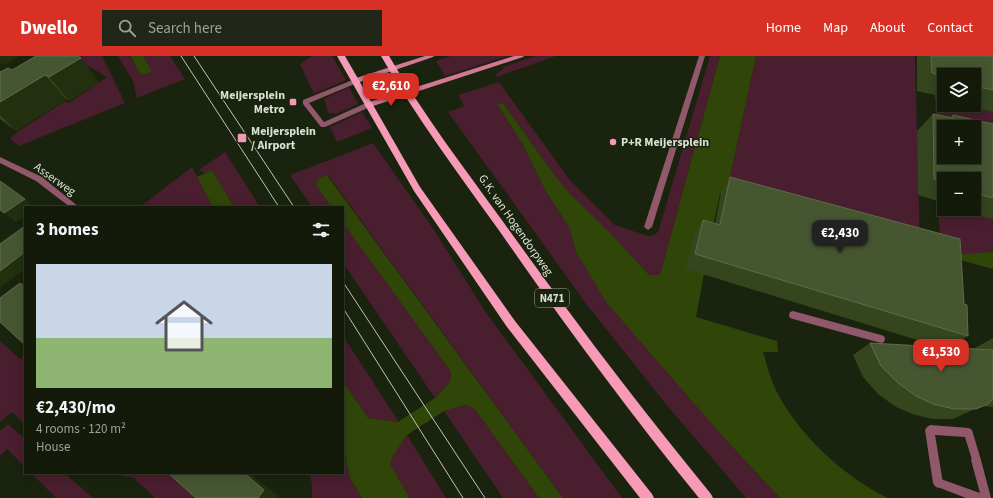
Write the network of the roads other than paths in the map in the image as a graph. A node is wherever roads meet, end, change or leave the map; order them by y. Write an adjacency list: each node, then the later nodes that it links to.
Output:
1 (341, 56): 7 (main road)
2 (385, 56): 6 (main road, G.K. van Hogendorpweg / N471)
3 (431, 56): 6 (main road)
4 (520, 56): 8 (main road)
5 (702, 56): 12 (street)
6 (392, 68): 7 (main road); 8 (main road, G.K. van Hogendorpweg / N471)
7 (355, 81): 9 (main road); 9 (street)
8 (407, 91): 9 (main road); 16 (main road, G.K. van Hogendorpweg / N471)
9 (368, 105): 15 (main road)
10 (1, 161): 11 (street, Asserweg)
11 (74, 206)
12 (648, 227)
13 (794, 315): 14 (street)
14 (881, 339)
15 (648, 498)
16 (707, 498)
17 (980, 498): 18 (street)
18 (986, 498)

